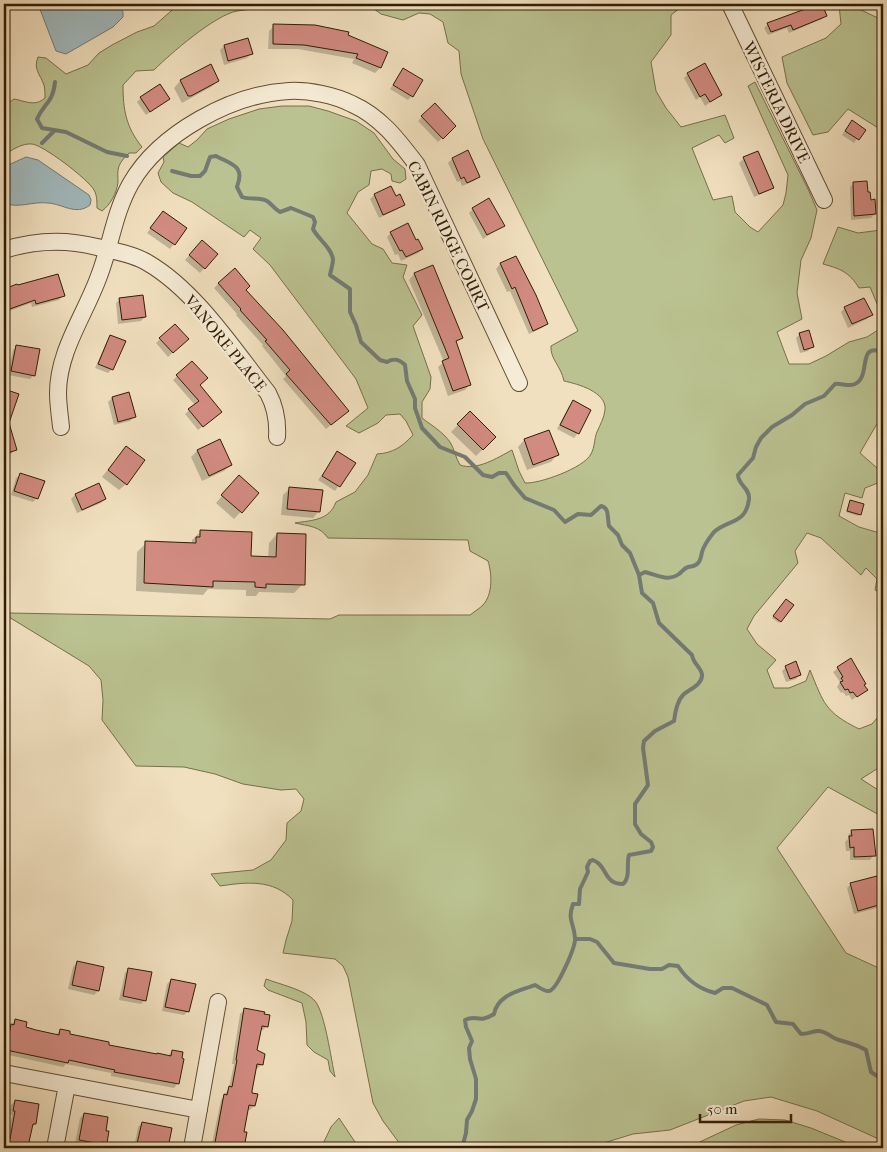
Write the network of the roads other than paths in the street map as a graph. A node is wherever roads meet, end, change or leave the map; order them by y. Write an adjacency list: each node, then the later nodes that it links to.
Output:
1 (730, 4): 2 (street, WISTERIA DRIVE)
2 (824, 200)
3 (107, 249): 4 (street, VANORE PLACE); 5 (street, CABIN RIDGE COURT); 6 (street, CABIN RIDGE COURT); 7 (street, VANORE PLACE)
4 (4, 250)
5 (519, 383)
6 (61, 427)
7 (277, 437)
8 (218, 1002): 11 (street)
9 (4, 1073): 10 (street)
10 (67, 1085): 11 (street); 12 (street)
11 (199, 1110): 13 (street)
12 (55, 1148)
13 (192, 1148)

